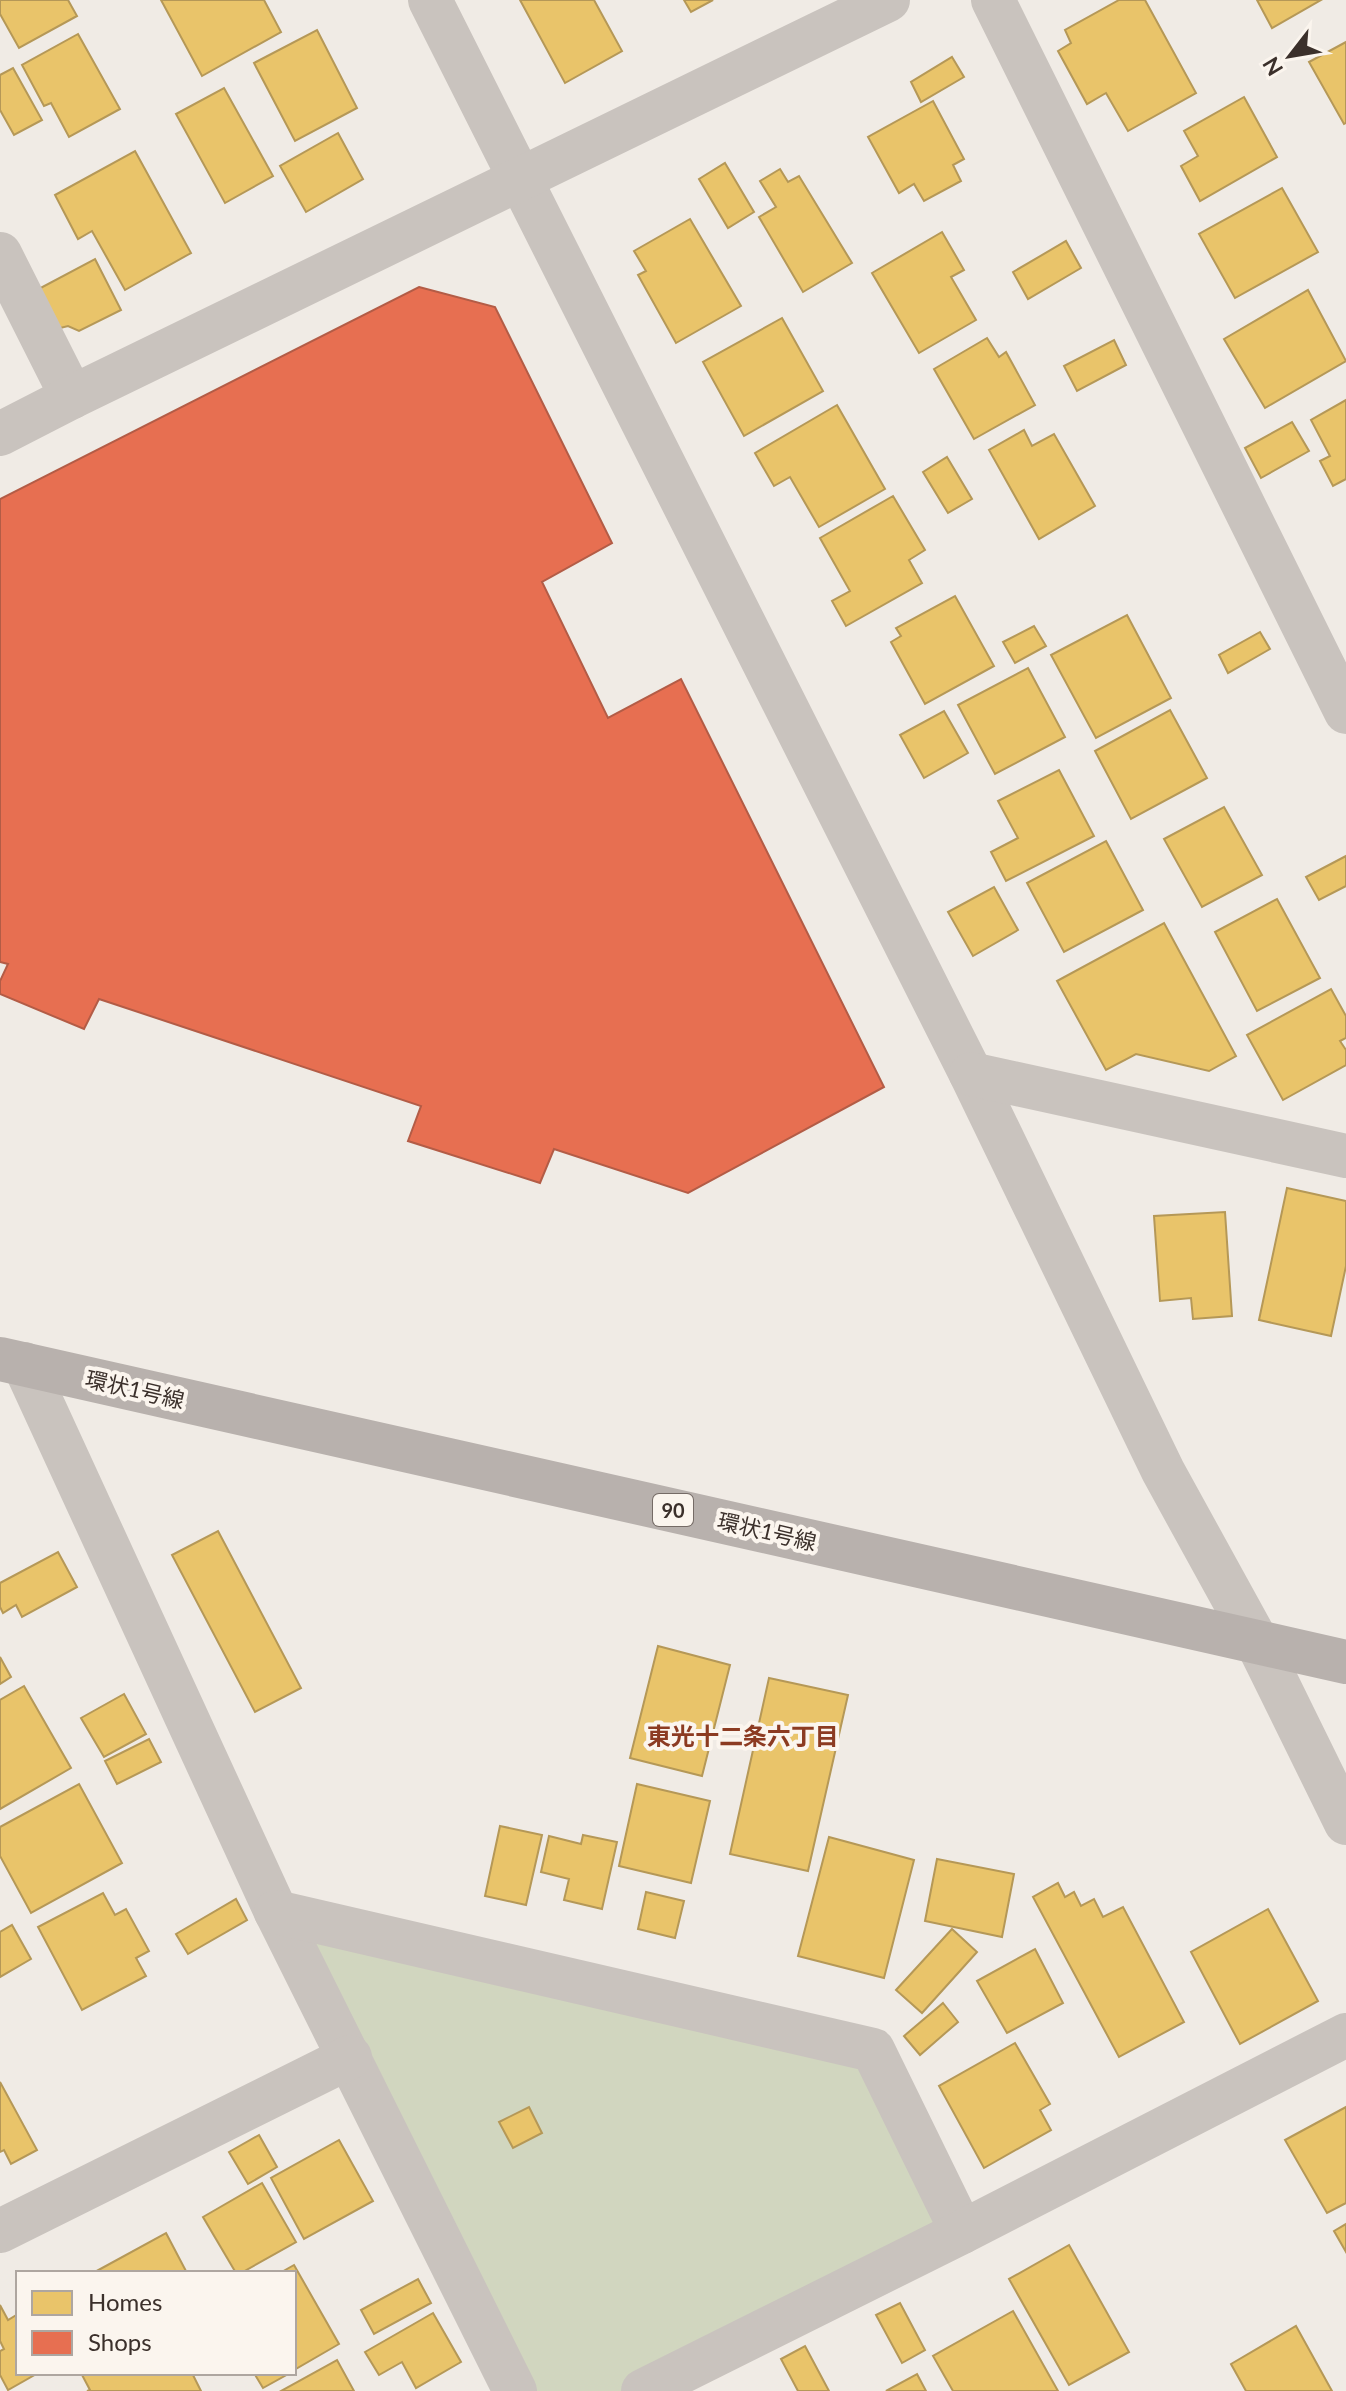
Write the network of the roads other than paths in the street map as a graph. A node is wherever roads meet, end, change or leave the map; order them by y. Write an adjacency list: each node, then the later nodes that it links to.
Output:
1 (430, 0): 4 (street)
2 (888, 0): 4 (street)
3 (993, 0): 8 (street)
4 (519, 178): 6 (street); 9 (street)
5 (0, 254): 6 (street)
6 (72, 397): 7 (street)
7 (0, 434)
8 (1346, 712)
9 (971, 1074): 10 (street); 12 (street)
10 (1346, 1156)
11 (12, 1361): 12 (main road, 環状1号線 / 90); 15 (street)
12 (1257, 1642): 13 (main road, 環状1号線 / 90); 14 (street)
13 (1346, 1662)
14 (1346, 1823)
15 (276, 1912): 17 (street); 19 (street)
16 (1346, 2035): 19 (street)
17 (350, 2057): 18 (street); 20 (street)
18 (0, 2231)
19 (962, 2232): 21 (street)
20 (515, 2391)
21 (643, 2391)

